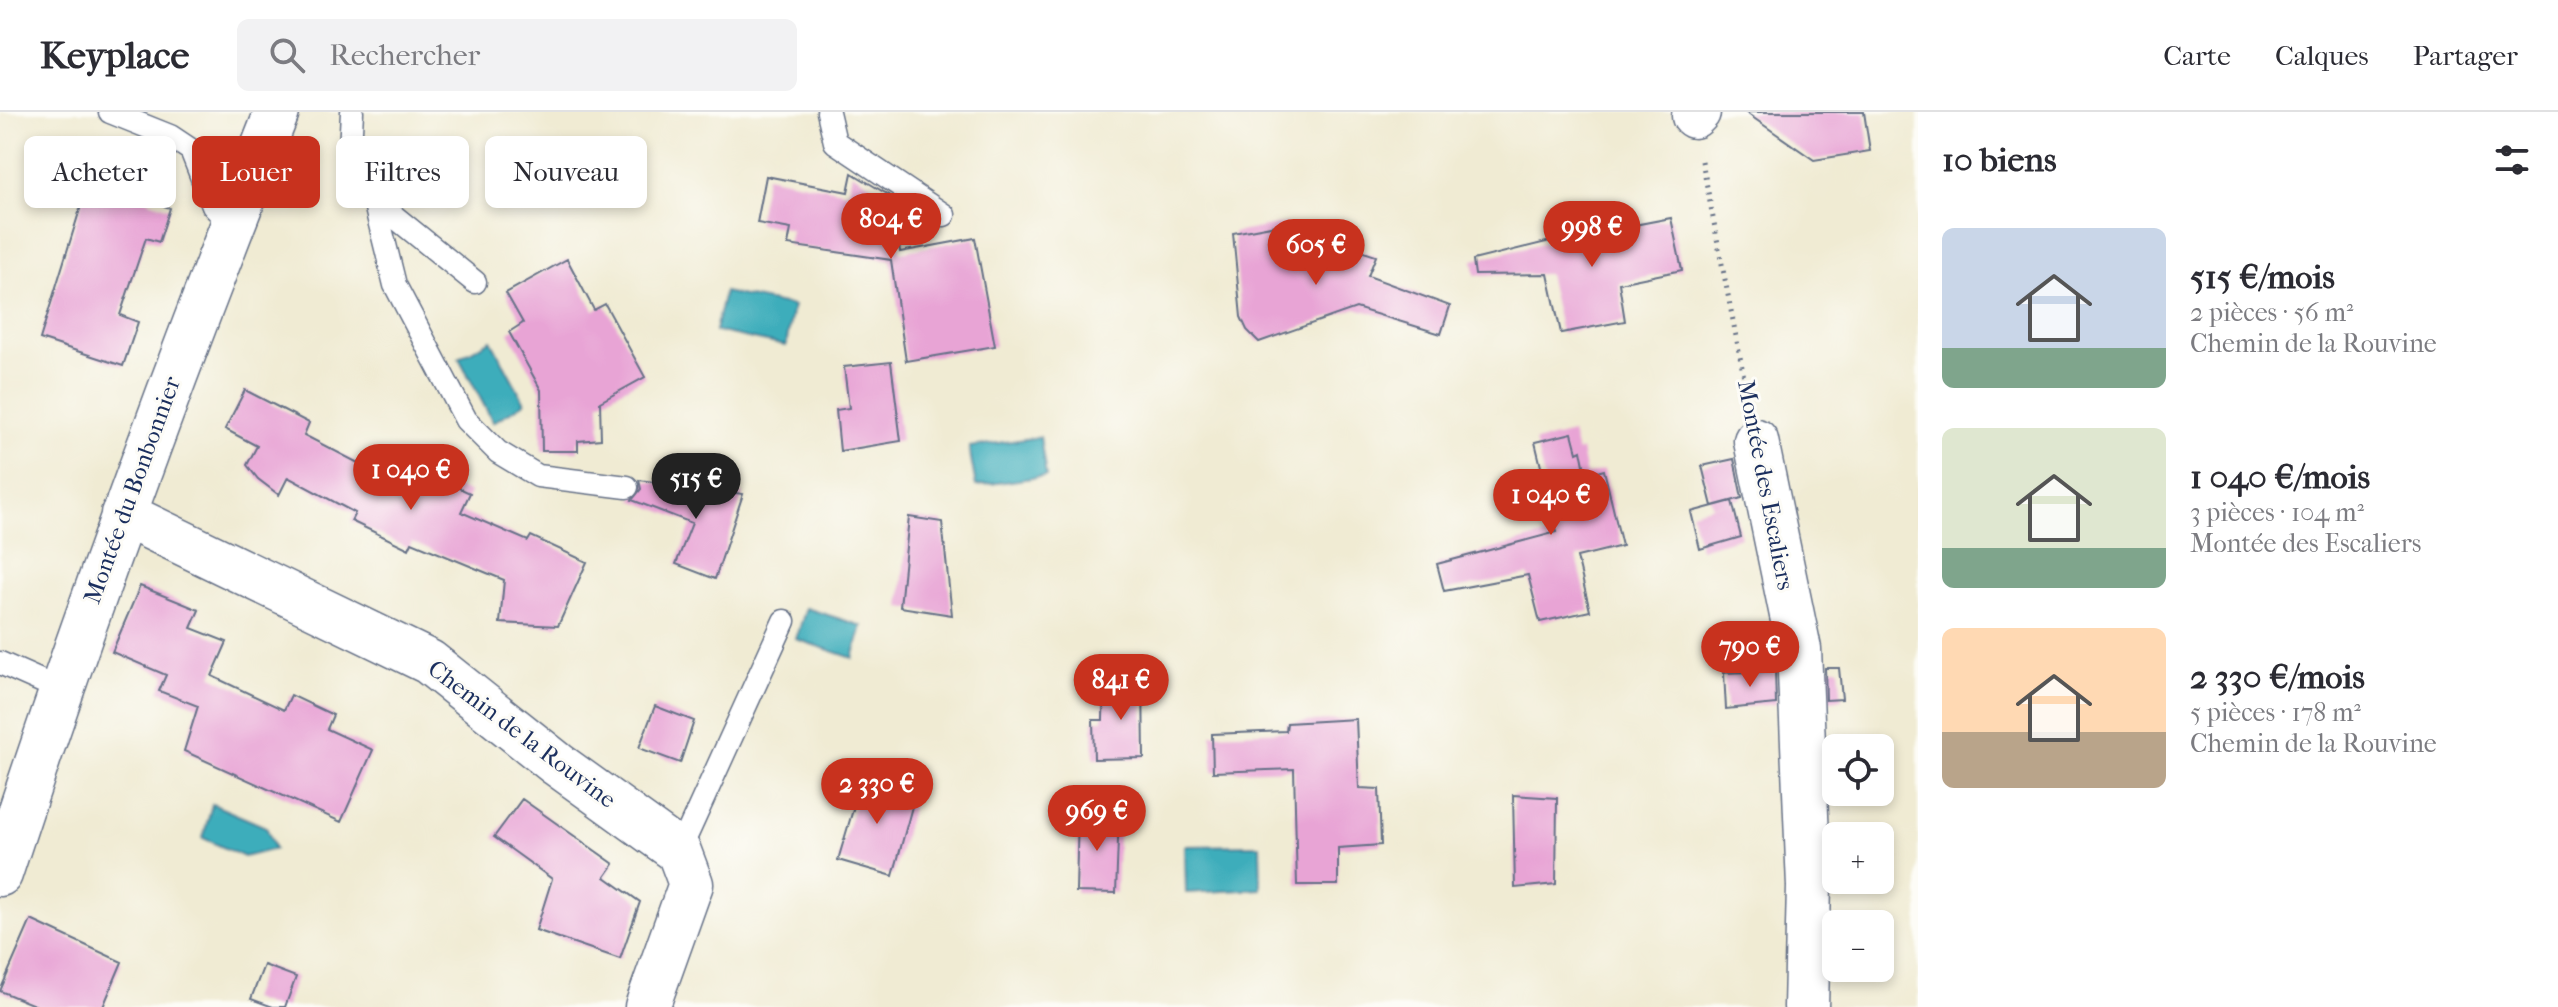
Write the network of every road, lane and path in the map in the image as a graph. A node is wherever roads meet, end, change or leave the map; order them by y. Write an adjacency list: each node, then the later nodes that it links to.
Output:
1 (110, 112): 10 (lane)
2 (277, 112): 10 (street, Montée du Bonbonnier)
3 (352, 112): 6 (lane)
4 (828, 112): 9 (lane)
5 (1696, 114): 12 (path, Montée des Escaliers)
6 (351, 136)
7 (376, 208): 13 (lane)
8 (384, 208): 11 (lane)
9 (944, 215)
10 (232, 226): 14 (street, Montée du Bonbonnier)
11 (475, 282)
12 (1756, 441): 21 (street, Montée des Escaliers)
13 (627, 487)
14 (123, 514): 17 (street, Montée du Bonbonnier); 18 (street, Chemin de la Rouvine)
15 (784, 621): 18 (lane)
16 (0, 663): 17 (lane)
17 (61, 690): 19 (street, Montée du Bonbonnier)
18 (679, 852): 20 (street)
19 (0, 874)
20 (647, 1007)
21 (1806, 1007)

